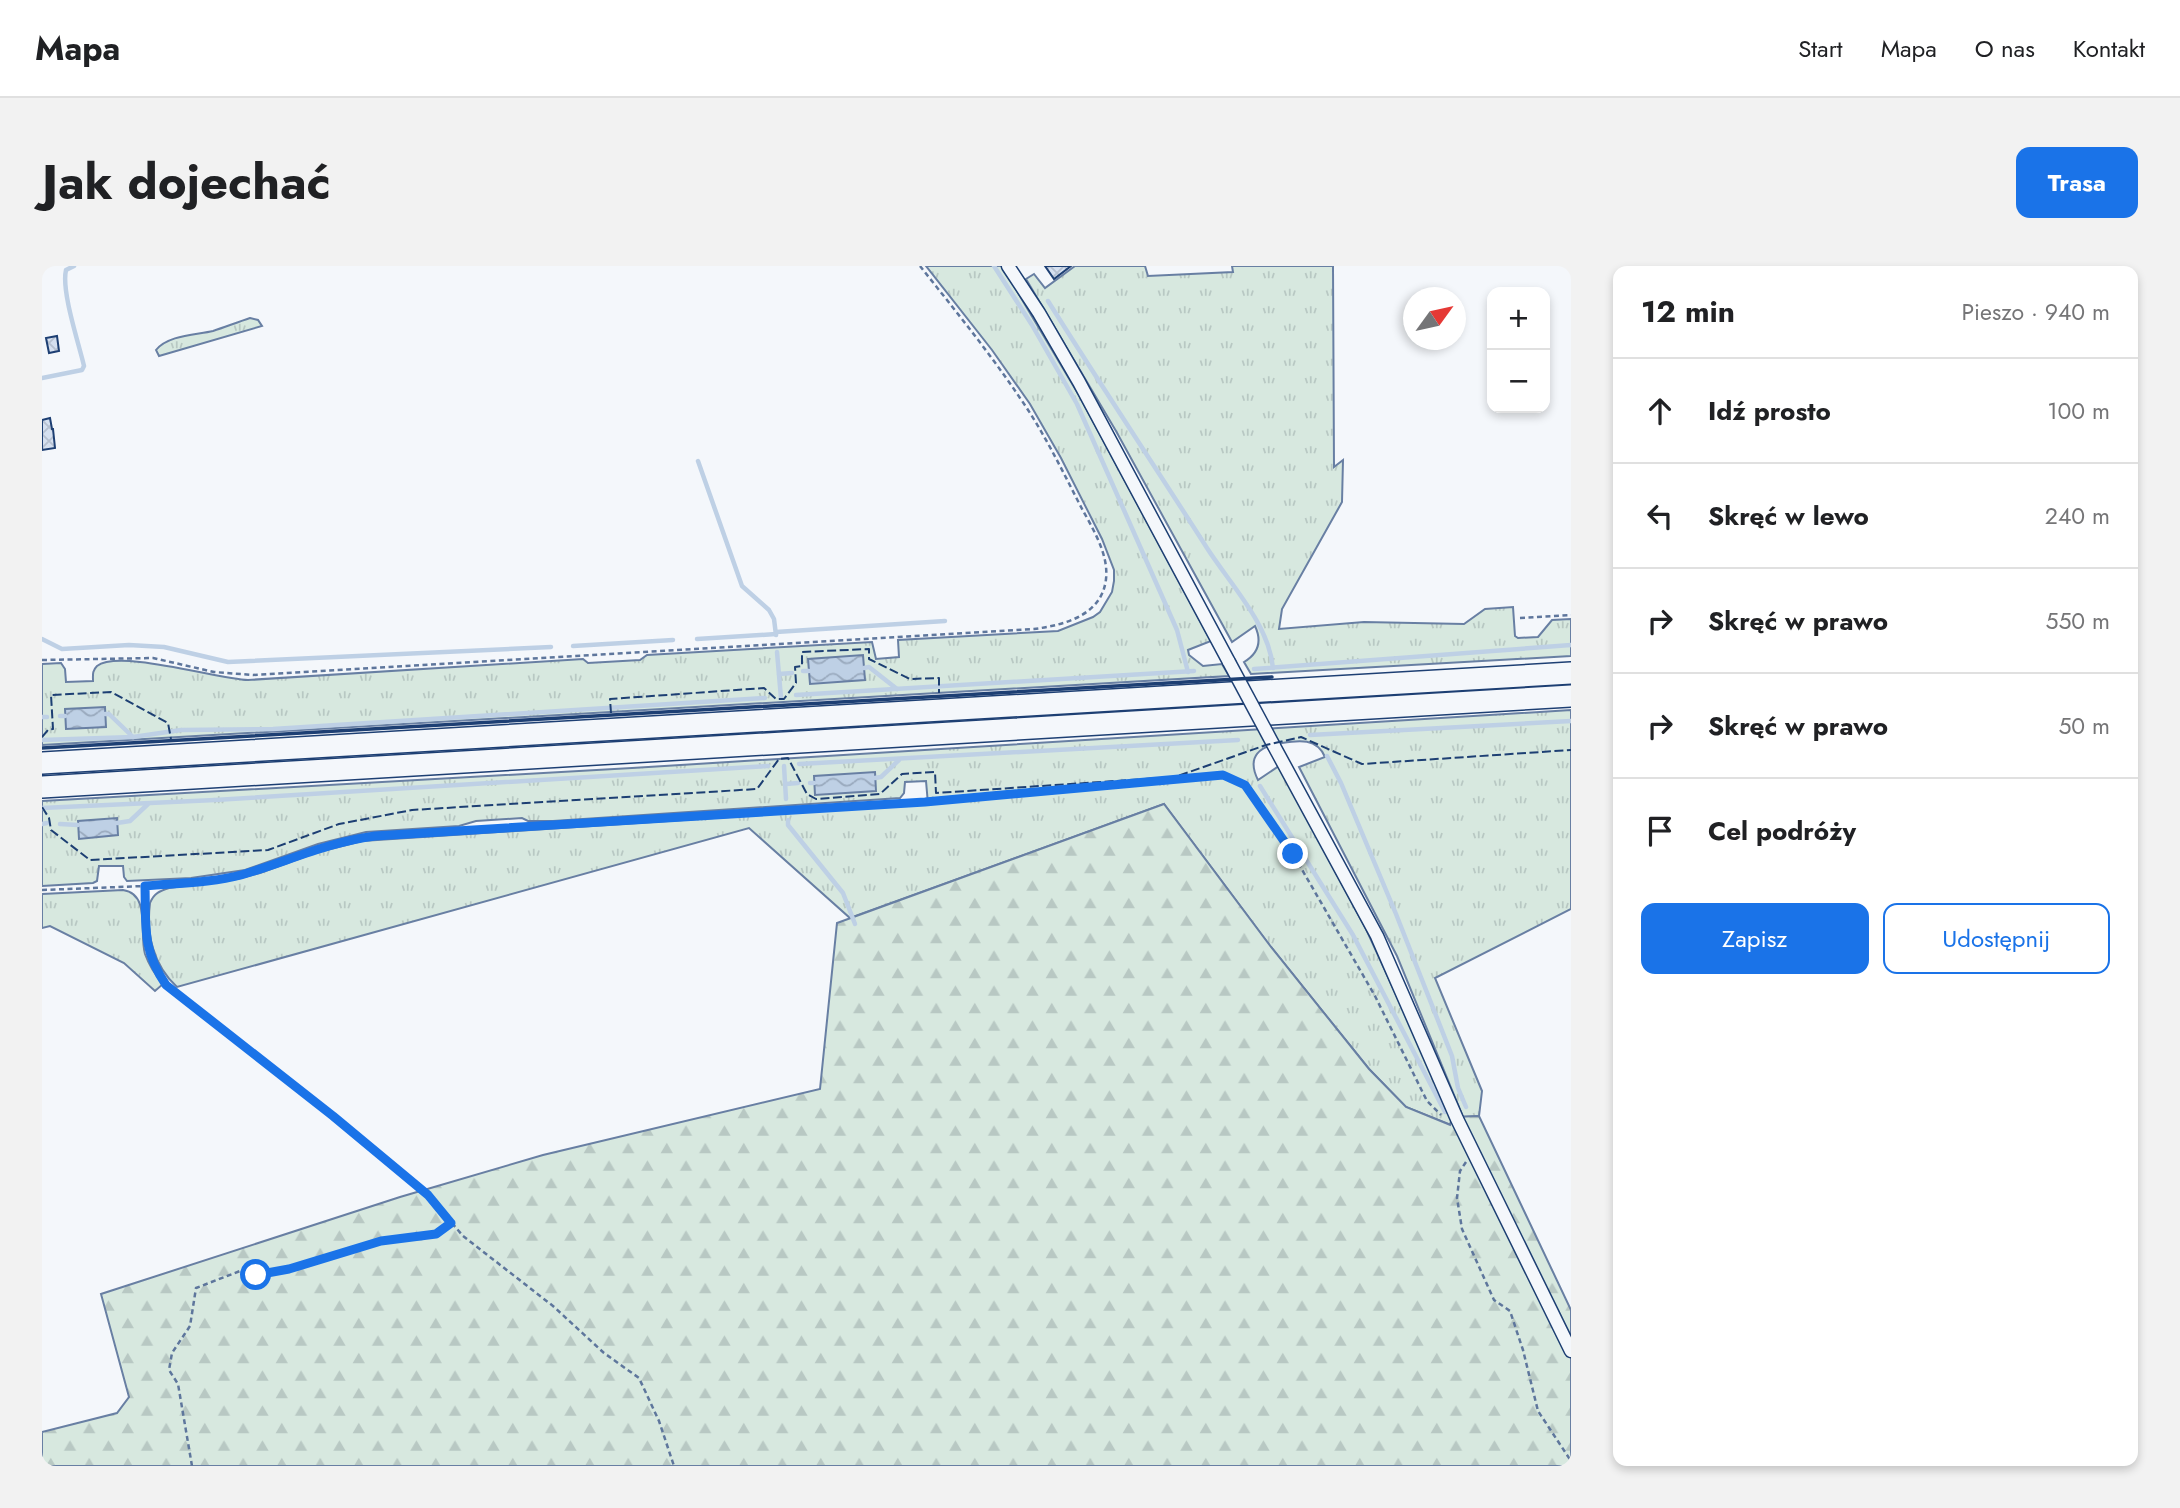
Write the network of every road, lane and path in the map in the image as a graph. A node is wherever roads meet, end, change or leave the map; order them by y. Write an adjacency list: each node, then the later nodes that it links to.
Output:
1 (920, 266): 5 (path)
2 (1008, 266): 12 (street, bridge)
3 (1571, 615): 4 (path)
4 (1520, 618)
5 (42, 660)
6 (1571, 673): 8 (highway)
7 (1571, 696): 9 (highway)
8 (42, 763)
9 (42, 787)
10 (145, 886): 11 (path); 12 (path); 15 (path)
11 (42, 890)
12 (1457, 1119): 13 (street)
13 (1473, 1150): 16 (street); 17 (path)
14 (448, 1215): 15 (path)
15 (451, 1223): 18 (path); 19 (path)
16 (1571, 1351)
17 (1571, 1461)
18 (192, 1466)
19 (674, 1466)

